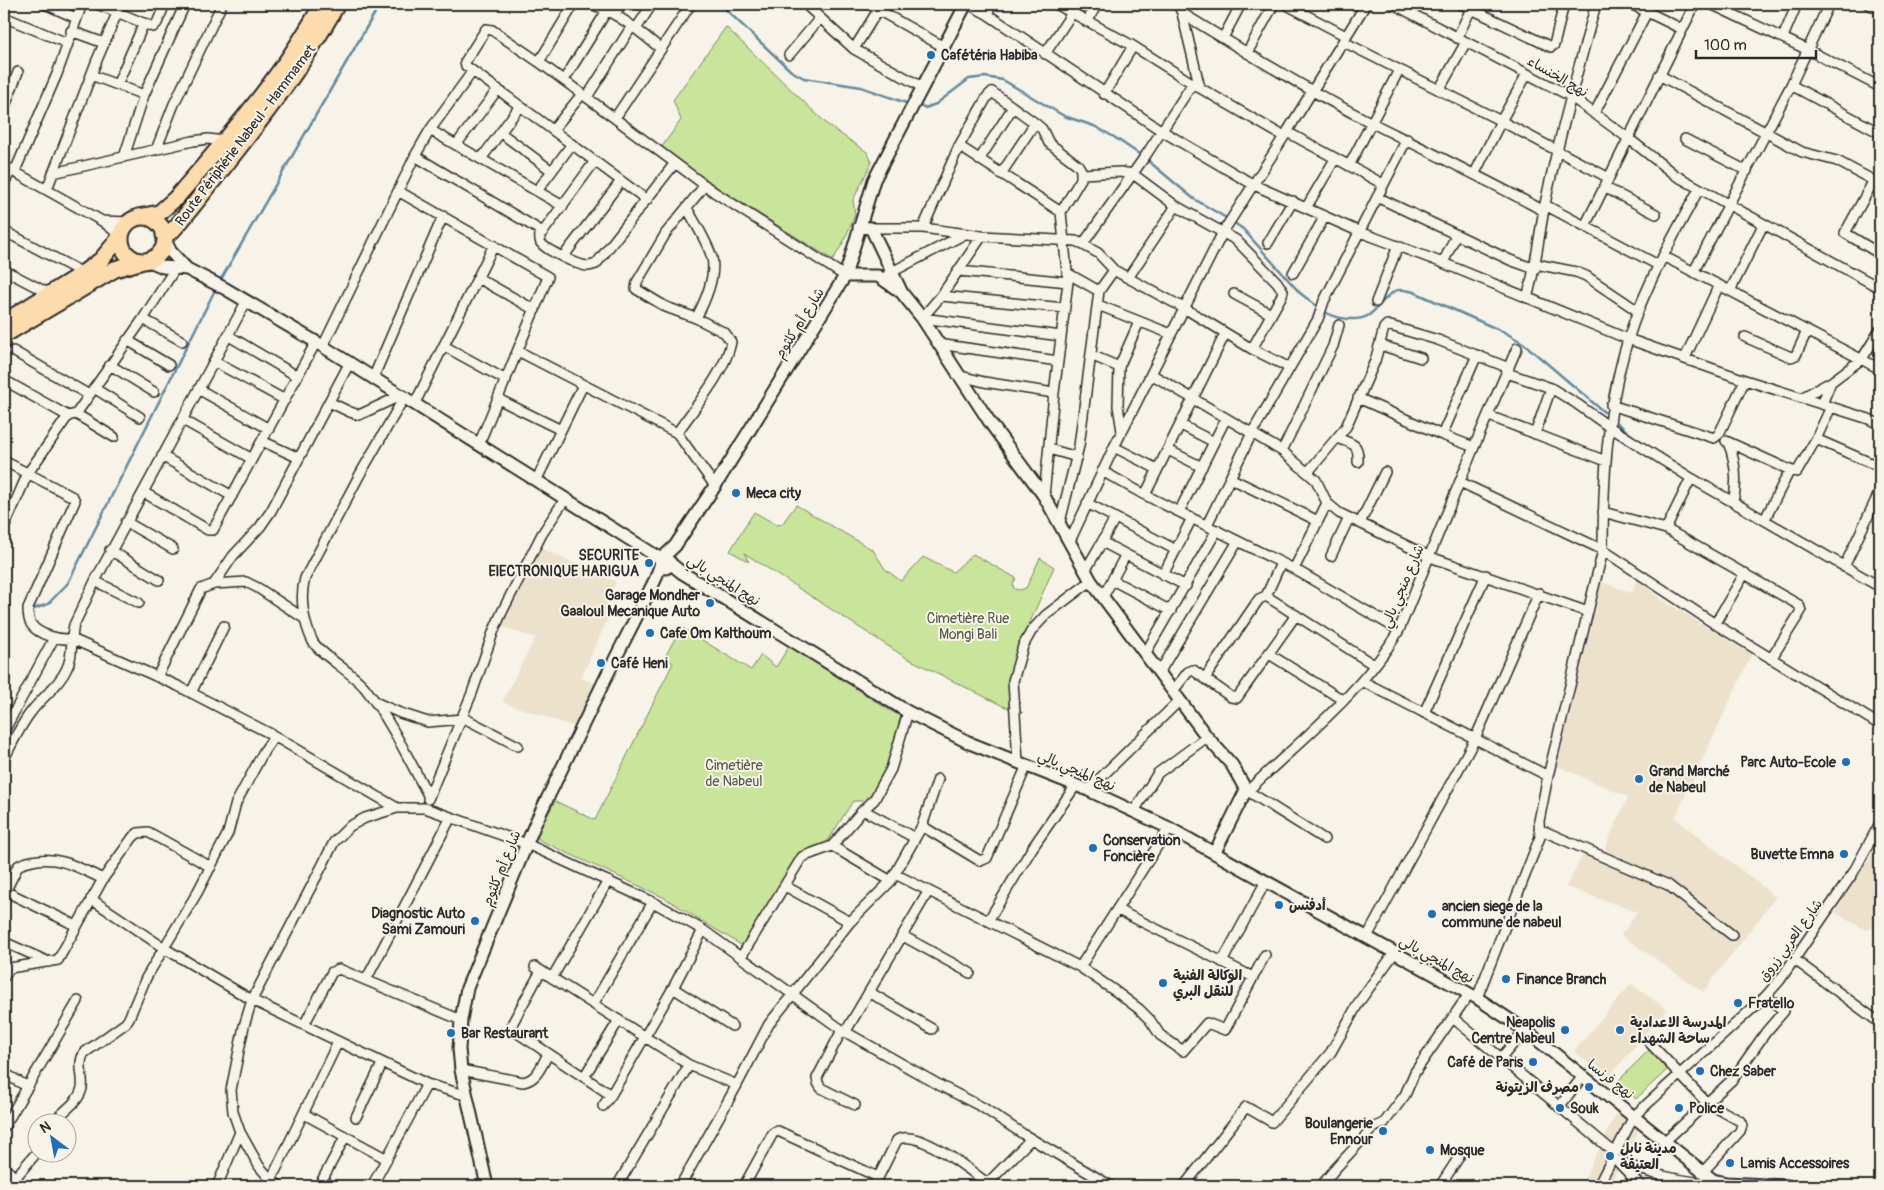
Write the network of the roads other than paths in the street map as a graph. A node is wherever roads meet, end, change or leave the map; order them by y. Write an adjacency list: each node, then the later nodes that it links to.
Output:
1 (45, 4): 45 (street)
2 (82, 4): 45 (street)
3 (97, 4): 35 (street)
4 (165, 4): 48 (street)
5 (186, 4): 84 (street)
6 (222, 4): 109 (street)
7 (322, 4): 105 (highway, Route Périphérie Nabeul - Hammamet)
8 (337, 4): 167 (highway, Route Périphérie Nabeul - Hammamet)
9 (591, 4): 39 (street)
10 (621, 4): 39 (street)
11 (652, 4): 49 (street)
12 (691, 4): 61 (street)
13 (805, 4): 46 (street)
14 (870, 4): 37 (street)
15 (967, 4): 43 (street); 60 (street, شارع أم كلثوم)
16 (992, 4): 43 (street)
17 (1056, 4): 41 (street)
18 (1097, 4): 47 (street)
19 (1178, 4): 42 (street)
20 (1241, 4): 53 (street)
21 (1274, 4): 64 (street)
22 (1285, 4): 55 (street)
23 (1366, 4): 55 (street)
24 (1393, 4): 54 (street, نهج الخنساء)
25 (1461, 4): 36 (street)
26 (1564, 4): 36 (street)
27 (1596, 4): 86 (street)
28 (1631, 4): 40 (street)
29 (1695, 4): 50 (street)
30 (1711, 4): 52 (street)
31 (1797, 4): 52 (street)
32 (1828, 4): 63 (street)
33 (1868, 4): 38 (street)
34 (571, 5): 67 (street)
35 (119, 8): 48 (street); 58 (street)
36 (1476, 8): 54 (street)
37 (878, 10): 60 (street); 62 (street)
38 (1880, 10)
39 (611, 12): 49 (street); 74 (street)
40 (1647, 12): 50 (street); 90 (street)
41 (1072, 13): 47 (street); 65 (street)
42 (1182, 13): 53 (street); 76 (street)
43 (987, 14): 65 (street)
44 (4, 17): 57 (street)
45 (76, 18): 51 (street)
46 (820, 18): 62 (street); 66 (street)
47 (1087, 22): 59 (street)
48 (144, 23): 75 (street)
49 (634, 27): 61 (street); 85 (street)
50 (1682, 29): 73 (street)
51 (71, 31): 57 (street); 58 (street)
52 (1783, 37): 63 (street)
53 (1222, 38): 64 (street)
54 (1457, 38): 56 (street, نهج الخنساء)
55 (1345, 39): 68 (street); 81 (street)
56 (1466, 42): 71 (street, نهج الخنساء); 82 (street)
57 (67, 43): 119 (street)
58 (104, 43): 72 (street)
59 (1133, 46): 76 (street); 83 (street)
60 (944, 47): 78 (street, شارع أم كلثوم)
61 (661, 49): 91 (street)
62 (854, 49): 78 (street)
63 (1808, 50): 77 (street); 79 (street)
64 (1247, 52): 81 (street)
65 (1045, 54): 83 (street)
66 (789, 55)
67 (539, 62): 70 (street); 74 (street)
68 (1399, 70): 82 (street); 94 (street)
69 (18, 72): 89 (street)
70 (472, 72): 80 (street); 95 (street)
71 (1527, 74): 86 (street, نهج الخنساء); 92 (street)
72 (91, 75): 75 (street); 123 (street)
73 (1659, 75): 98 (street); 102 (street)
74 (564, 80): 85 (street)
75 (116, 85): 84 (street)
76 (1196, 86): 97 (street); 101 (street)
77 (1791, 86): 98 (street); 100 (street)
78 (922, 87): 156 (street, شارع أم كلثوم)
79 (1880, 88)
80 (498, 90): 87 (street); 107 (street)
81 (1313, 90): 94 (street); 101 (street)
82 (1439, 90): 92 (street)
83 (1104, 94): 97 (street)
84 (144, 95): 112 (street)
85 (585, 96): 91 (street); 96 (street)
86 (1570, 96): 90 (street, نهج الخنساء); 110 (street)
87 (520, 106): 96 (street); 99 (street)
88 (1013, 107): 93 (street); 108 (street); 115 (street)
89 (4, 109)
90 (1594, 114): 102 (street, نهج الخنساء)
91 (614, 118): 117 (street)
92 (1500, 121): 110 (street); 124 (street)
93 (1035, 123): 125 (street); 126 (street)
94 (1372, 123): 103 (street); 118 (street)
95 (430, 130): 107 (street); 111 (street)
96 (553, 130): 106 (street)
97 (1162, 131): 121 (street); 133 (street)
98 (1766, 132): 122 (street); 128 (street)
99 (501, 133): 113 (street); 120 (street)
100 (1880, 133)
101 (1285, 134): 114 (street); 133 (street)
102 (1628, 138): 127 (street); 136 (street, نهج الخنساء)
103 (1407, 139): 124 (street); 131 (street)
104 (1685, 139): 122 (street)
105 (224, 141): 109 (street); 152 (highway, Route Périphérie Nabeul - Hammamet)
106 (572, 144): 116 (street); 120 (street)
107 (456, 145): 113 (street)
108 (959, 146): 115 (street); 158 (street)
109 (156, 150): 112 (street)
110 (1558, 152): 127 (street); 147 (street)
111 (416, 156): 137 (street); 161 (street)
112 (124, 157): 123 (street)
113 (481, 159): 138 (street)
114 (1335, 159): 118 (street); 146 (street)
115 (979, 160): 125 (street)
116 (595, 162): 129 (street); 143 (street)
117 (675, 163): 132 (street); 140 (street)
118 (1349, 166): 131 (street)
119 (10, 169): 130 (street); 135 (street)
120 (552, 171): 138 (street)
121 (1135, 171): 126 (street); 144 (street); 170 (street)
122 (1748, 171): 142 (street)
123 (53, 173): 135 (street)
124 (1475, 173): 147 (street)
125 (1001, 174): 148 (street)
126 (1082, 174): 148 (street)
127 (1608, 178): 134 (street)
128 (1878, 180): 172 (street)
129 (622, 181): 140 (street); 175 (street)
130 (4, 184)
131 (1383, 184): 139 (street)
132 (704, 185): 145 (street); 188 (street)
133 (1254, 185): 141 (street); 159 (street)
134 (1604, 187): 149 (street); 155 (street)
135 (46, 189): 153 (street)
136 (1699, 189): 142 (street, نهج الخنساء); 174 (street)
137 (398, 191): 150 (street); 227 (street)
138 (537, 191): 143 (street)
139 (1377, 197): 162 (street); 164 (street)
140 (647, 200): 175 (street)
141 (1293, 201): 146 (street); 169 (street)
142 (1730, 205): 154 (street, نهج الخنساء); 184 (street)
143 (563, 206): 161 (street)
144 (1176, 206): 159 (street); 192 (street)
145 (688, 208): 210 (street); 210 (street)
146 (1306, 208): 151 (street)
147 (1545, 208): 155 (street); 179 (street)
148 (1061, 212): 168 (street)
149 (1656, 214)
150 (444, 216): 171 (street); 252 (street)
151 (1325, 216): 162 (street); 186 (street)
152 (134, 220): 153 (street); 165 (highway); 167 (highway)
153 (102, 221): 165 (street)
154 (1763, 225): 194 (street, نهج الخنساء); 196 (street)
155 (1585, 226): 178 (street)
156 (859, 228): 157 (street); 188 (street, شارع أم كلثوم)
157 (871, 228): 158 (street); 187 (street)
158 (923, 228): 163 (street)
159 (1224, 230): 206 (street); 209 (street)
160 (4, 231): 185 (street)
161 (540, 232): 175 (street)
162 (1360, 232): 173 (street); 246 (street)
163 (965, 234): 166 (street); 187 (street)
164 (1456, 235): 177 (street); 179 (street)
165 (121, 236): 176 (highway); 185 (highway)
166 (982, 236): 168 (street); 183 (street)
167 (164, 238): 176 (highway); 180 (street)
168 (1064, 239): 170 (street); 191 (street)
169 (1268, 243)
170 (1083, 244): 182 (street)
171 (494, 245): 190 (street); 207 (street)
172 (1880, 245)
173 (1398, 246): 177 (street); 203 (street)
174 (1663, 256): 178 (street); 184 (street)
175 (563, 257)
176 (145, 261): 180 (street); 220 (highway)
177 (1443, 263): 201 (street)
178 (1658, 265): 208 (street)
179 (1535, 267): 201 (street); 208 (street)
180 (181, 268): 202 (street, نهج المنجي بالي); 212 (street)
181 (4, 270): 198 (street)
182 (1114, 270): 192 (street); 195 (street)
183 (959, 271): 191 (street); 200 (street)
184 (1694, 271): 193 (street)
185 (83, 273): 198 (highway)
186 (1293, 273)
187 (892, 274): 189 (street); 197 (street)
188 (845, 276): 189 (street); 319 (street, شارع أم كلثوم)
189 (878, 276): 197 (street)
190 (478, 278): 207 (street); 230 (street)
191 (1068, 278): 195 (street); 205 (street)
192 (1128, 278): 206 (street)
193 (1719, 285): 196 (street); 238 (street)
194 (1880, 288)
195 (1100, 291): 204 (street)
196 (1730, 291): 217 (street)
197 (902, 293): 211 (street)
198 (50, 294): 213 (highway)
199 (1234, 294): 209 (street)
200 (941, 296): 205 (street); 211 (street)
201 (1527, 298): 224 (street)
202 (246, 302): 221 (street); 227 (street, نهج المنجي بالي)
203 (1376, 302)
204 (1098, 305): 214 (street); 235 (street)
205 (1065, 308): 222 (street)
206 (1184, 308): 218 (street); 219 (street)
207 (535, 310): 234 (street)
208 (1638, 311): 224 (street)
209 (1271, 314): 232 (street)
210 (696, 318): 283 (street)
211 (922, 318): 222 (street); 228 (street)
212 (143, 319): 225 (street); 226 (street)
213 (4, 322)
214 (1139, 322): 218 (street); 245 (street)
215 (1339, 325): 299 (street)
216 (1880, 330): 239 (street)
217 (1806, 331): 223 (street); 239 (street)
218 (1171, 334): 249 (street)
219 (1225, 334): 232 (street); 267 (street)
220 (4, 336)
221 (228, 336): 241 (street); 251 (street)
222 (1061, 336): 240 (street)
223 (1745, 337)
224 (1628, 339): 238 (street); 270 (street)
225 (127, 340): 243 (street); 244 (street)
226 (182, 341)
227 (320, 344): 242 (street, نهج المنجي بالي); 251 (street)
228 (938, 344): 240 (street); 250 (street)
229 (1380, 345): 236 (street); 237 (street); 264 (street)
230 (444, 346): 254 (street); 263 (street)
231 (1517, 348): 248 (street, شارع منجي بالي)
232 (1252, 349): 246 (street)
233 (14, 351): 260 (street)
234 (518, 351): 254 (street); 257 (street)
235 (1091, 355): 245 (street); 301 (street)
236 (1477, 355): 248 (street); 286 (street)
237 (1421, 358)
238 (1685, 358): 255 (street)
239 (1862, 359): 247 (street); 256 (street)
240 (1058, 361): 262 (street)
241 (215, 362): 259 (street); 268 (street)
242 (350, 362): 252 (street, نهج المنجي بالي); 269 (street)
243 (110, 365): 260 (street); 261 (street)
244 (169, 365)
245 (1119, 367): 282 (street)
246 (1288, 367): 284 (street)
247 (1880, 369)
248 (1508, 371): 258 (street); 273 (street, شارع منجي بالي)
249 (1151, 374): 267 (street); 282 (street)
250 (957, 375): 262 (street); 324 (street)
251 (298, 376): 268 (street)
252 (374, 376): 263 (street, نهج المنجي بالي)
253 (4, 380): 272 (street)
254 (506, 380): 266 (street)
255 (1745, 380): 265 (street); 287 (street)
256 (1831, 382): 265 (street); 271 (street)
257 (583, 385): 281 (street); 283 (street)
258 (1551, 388): 279 (street); 285 (street)
259 (200, 390): 276 (street); 280 (street)
260 (91, 392): 272 (street); 274 (street)
261 (154, 392)
262 (1054, 393): 297 (street)
263 (407, 398): 269 (street); 294 (street, نهج المنجي بالي); 375 (street)
264 (1358, 398): 286 (street); 289 (street)
265 (1800, 398): 271 (street)
266 (498, 399): 281 (street); 294 (street)
267 (1193, 399): 275 (street); 277 (street)
268 (285, 400): 280 (street)
269 (329, 402): 302 (street)
270 (1612, 404): 279 (street); 287 (street)
271 (1826, 406): 278 (street); 290 (street)
272 (72, 415): 288 (street); 314 (street)
273 (1489, 416): 285 (street); 296 (street, شارع منجي بالي)
274 (140, 417)
275 (1226, 418): 284 (street); 292 (street)
276 (183, 420): 300 (street); 303 (street)
277 (1180, 425): 292 (street); 298 (street)
278 (1880, 425)
279 (1608, 426): 305 (street); 316 (street)
280 (268, 429): 291 (street)
281 (561, 430): 317 (street)
282 (1122, 431): 295 (street)
283 (677, 433): 319 (street)
284 (1252, 433): 299 (street); 315 (street)
285 (1535, 434): 305 (street)
286 (1442, 435): 296 (street)
287 (1717, 436): 293 (street)
288 (114, 438)
289 (1338, 438): 306 (street); 312 (street)
290 (1816, 439): 308 (street); 310 (street)
291 (262, 441): 302 (street); 303 (street)
292 (1214, 442): 307 (street)
293 (1728, 442): 310 (street); 326 (street)
294 (479, 444): 317 (street, نهج المنجي بالي)
295 (1114, 447): 309 (street); 311 (street)
296 (1474, 447): 318 (street, شارع منجي بالي)
297 (1049, 449): 301 (street); 324 (street)
298 (1168, 450): 307 (street); 309 (street)
299 (1282, 451): 312 (street)
300 (162, 456): 320 (street); 323 (street)
301 (1077, 457): 338 (street)
302 (299, 458): 365 (street)
303 (252, 459): 323 (street)
304 (4, 460): 314 (street)
305 (1606, 461): 331 (street)
306 (1358, 462)
307 (1202, 467): 330 (street)
308 (1880, 467)
309 (1157, 469): 322 (street)
310 (1790, 470): 335 (street)
311 (1102, 471): 322 (street); 328 (street)
312 (1308, 472): 329 (street)
313 (1386, 472): 339 (street)
314 (28, 473): 341 (street); 379 (street)
315 (1230, 478): 336 (street); 340 (street)
316 (1691, 478): 326 (street); 342 (street)
317 (536, 481): 325 (street, نهج المنجي بالي)
318 (1460, 482): 350 (street); 353 (street, شارع منجي بالي)
319 (715, 486): 354 (street, شارع أم كلثوم)
320 (143, 492): 323 (street); 337 (street)
321 (1880, 492): 327 (street)
322 (1145, 495): 330 (street)
323 (232, 496)
324 (1044, 496): 338 (street)
325 (565, 499): 354 (street, نهج المنجي بالي); 395 (street)
326 (1733, 502): 335 (street)
327 (1878, 502): 356 (street)
328 (1087, 503): 332 (street); 344 (street)
329 (1327, 503): 334 (street); 336 (street)
330 (1178, 512): 333 (street)
331 (1603, 512): 342 (street); 350 (street)
332 (1115, 518): 346 (street); 349 (street)
333 (1192, 518): 340 (street); 349 (street)
334 (1349, 518): 339 (street); 352 (street)
335 (1764, 519): 356 (street)
336 (1318, 520): 357 (street)
337 (126, 522): 347 (street); 348 (street)
338 (1060, 522): 344 (street)
339 (1360, 523): 353 (street)
340 (1207, 525): 343 (street)
341 (4, 528)
342 (1666, 529): 358 (street)
343 (1217, 530): 345 (street); 366 (street)
344 (1070, 541): 361 (street)
345 (1238, 541): 355 (street); 385 (street)
346 (1102, 542): 351 (street); 361 (street)
347 (172, 549)
348 (110, 550): 362 (street); 364 (street)
349 (1176, 550): 359 (street)
350 (1603, 550): 373 (street); 376 (street)
351 (1125, 556): 359 (street); 363 (street)
352 (1331, 556)
353 (1430, 557): 360 (street); 378 (street, شارع منجي بالي)
354 (665, 563): 393 (street, نهج المنجي بالي); 421 (street, شارع أم كلثوم)
355 (1282, 563): 357 (street); 369 (street)
356 (1844, 567): 367 (street)
357 (1294, 569): 378 (street)
358 (1745, 573): 376 (street); 383 (street)
359 (1163, 574): 366 (street)
360 (1486, 575): 368 (street); 394 (street)
361 (1088, 576): 370 (street); 403 (street)
362 (159, 580)
363 (1112, 580): 370 (street); 372 (street)
364 (95, 581): 371 (street); 380 (street)
365 (214, 584): 375 (street); 386 (street)
366 (1186, 586): 372 (street)
367 (1880, 587)
368 (1539, 593): 373 (street); 400 (street)
369 (1266, 596): 374 (street); 387 (street)
370 (1103, 597): 381 (street)
371 (140, 603)
372 (1171, 611): 381 (street)
373 (1588, 612): 404 (street)
374 (1296, 615): 382 (street); 384 (street)
375 (305, 619): 392 (street)
376 (1715, 624): 383 (street)
377 (224, 626): 389 (street)
378 (1400, 630): 384 (street, شارع منجي بالي)
379 (54, 638): 380 (street); 397 (street)
380 (72, 639): 386 (street); 402 (street)
381 (1145, 654): 385 (street)
382 (1269, 654): 387 (street); 391 (street)
383 (1771, 659): 396 (street)
384 (1374, 665): 388 (street, شارع منجي بالي)
385 (1159, 672): 390 (street)
386 (157, 677): 389 (street)
387 (1205, 678): 390 (street)
388 (1362, 681): 391 (street, شارع منجي بالي); 394 (street)
389 (191, 693): 398 (street)
390 (1177, 695): 399 (street); 407 (street)
391 (1343, 700): 408 (street, شارع منجي بالي)
392 (375, 702): 395 (street); 409 (street)
393 (908, 712): 403 (street, نهج المنجي بالي); 412 (street)
394 (1424, 713): 400 (street)
395 (462, 718): 401 (street); 409 (street)
396 (1880, 724)
397 (4, 731)
398 (274, 737): 410 (street); 424 (street)
399 (1207, 737): 408 (street); 413 (street)
400 (1474, 739): 404 (street); 441 (street)
401 (518, 746)
402 (4, 759)
403 (1022, 764): 406 (street, نهج المنجي بالي); 416 (street)
404 (1548, 776): 418 (street)
405 (938, 779): 416 (street)
406 (1076, 785): 407 (street, نهج المنجي بالي); 435 (street)
407 (1088, 790): 413 (street, نهج المنجي بالي)
408 (1246, 790): 420 (street); 423 (street)
409 (429, 796): 411 (street)
410 (397, 808): 411 (street); 461 (street)
411 (425, 808): 414 (street)
412 (863, 810): 419 (street); 422 (street)
413 (1134, 811): 417 (street, نهج المنجي بالي)
414 (451, 817): 421 (street); 455 (street)
415 (1880, 823): 447 (street, شارع العربي زروق)
416 (922, 826): 419 (street)
417 (1169, 828): 423 (street, نهج المنجي بالي); 434 (street)
418 (1540, 829): 439 (street); 459 (street)
419 (915, 838): 425 (street)
420 (1324, 839)
421 (527, 844): 427 (street); 465 (street, شارع أم كلثوم)
422 (832, 846): 425 (street); 429 (street)
423 (1215, 852): 428 (street, نهج المنجي بالي)
424 (211, 866): 426 (street); 443 (street)
425 (893, 877): 430 (street); 436 (street)
426 (102, 879): 431 (street); 432 (street)
427 (608, 881): 433 (street); 454 (street)
428 (1266, 881): 441 (street, نهج المنجي بالي); 449 (street)
429 (785, 886): 436 (street); 446 (street)
430 (928, 892): 435 (street); 440 (street)
431 (4, 893): 437 (street)
432 (91, 899): 437 (street); 443 (street)
433 (652, 902): 438 (street); 463 (street)
434 (1118, 910): 449 (street); 450 (street)
435 (988, 921): 450 (street)
436 (850, 922): 458 (street)
437 (77, 926): 448 (street)
438 (703, 930): 446 (street); 456 (street)
439 (1732, 935)
440 (903, 936): 451 (street); 457 (street)
441 (1367, 937): 444 (street, نهج المنجي بالي)
442 (4, 942): 448 (street)
443 (164, 948): 461 (street); 494 (street)
444 (1395, 952): 459 (street, نهج المنجي بالي); 524 (street)
445 (1265, 956): 453 (street)
446 (741, 957): 458 (street)
447 (1795, 960): 460 (street, شارع العربي زروق); 467 (street)
448 (49, 962): 452 (street)
449 (1222, 962): 453 (street)
450 (1080, 967): 453 (street)
451 (970, 973)
452 (4, 977)
453 (1253, 977)
454 (552, 978): 463 (street); 476 (street)
455 (366, 980): 465 (street); 468 (street)
456 (673, 988): 469 (street); 473 (street)
457 (869, 992): 470 (street); 471 (street)
458 (792, 995): 471 (street); 486 (street)
459 (1473, 996): 464 (street); 472 (street, نهج فرنسا)
460 (1766, 996): 482 (street, شارع العربي زروق); 490 (street)
461 (252, 1000): 468 (street); 499 (street)
462 (78, 1001): 487 (street)
463 (594, 1003): 466 (street)
464 (1453, 1018): 477 (street); 525 (street)
465 (461, 1020): 480 (street, شارع أم كلثوم)
466 (619, 1020): 473 (street); 484 (street)
467 (1880, 1023)
468 (304, 1025): 475 (street)
469 (732, 1026)
470 (932, 1029)
471 (844, 1030): 491 (street); 501 (street)
472 (1525, 1030): 477 (street); 483 (street, نهج فرنسا)
473 (644, 1037): 479 (street); 489 (street)
474 (1648, 1041): 482 (street)
475 (338, 1042): 478 (street); 495 (street)
476 (548, 1054): 480 (street); 484 (street)
477 (1501, 1058): 493 (street)
478 (382, 1064): 485 (street); 497 (street)
479 (689, 1065): 486 (street); 520 (street)
480 (460, 1070): 488 (street, شارع أم كلثوم)
481 (4, 1073): 487 (street)
482 (1679, 1074): 490 (street); 496 (street, شارع العربي زروق)
483 (1583, 1076): 493 (street); 496 (street, نهج فرنسا)
484 (584, 1077): 489 (street)
485 (427, 1084): 488 (street); 505 (street)
486 (737, 1085): 521 (street)
487 (28, 1088): 498 (street)
488 (465, 1095): 519 (street, شارع أم كلثوم)
489 (611, 1095): 492 (street)
490 (1706, 1102): 502 (street); 508 (street)
491 (855, 1105)
492 (603, 1106)
493 (1559, 1107): 503 (street)
494 (63, 1112)
495 (304, 1114): 500 (street); 510 (street)
496 (1634, 1116): 502 (street, نهج فرنسا); 503 (street, شارع العربي زروق)
497 (356, 1117)
498 (4, 1127)
499 (240, 1132): 510 (street); 515 (street)
500 (345, 1137): 505 (street); 517 (street)
501 (1031, 1139): 513 (street); 523 (street)
502 (1665, 1141): 508 (street, نهج فرنسا)
503 (1614, 1157): 512 (street); 527 (street, شارع العربي زروق); 528 (street)
504 (1459, 1158): 526 (street)
505 (387, 1159): 518 (street)
506 (29, 1162): 509 (street)
507 (4, 1167): 509 (street)
508 (1703, 1172): 512 (street, نهج فرنسا)
509 (15, 1178): 514 (street)
510 (271, 1180): 516 (street)
511 (876, 1182): 513 (street); 522 (street)
512 (1726, 1183): 529 (street)
513 (986, 1185)
514 (23, 1186)
515 (216, 1186)
516 (280, 1186)
517 (319, 1186)
518 (372, 1186)
519 (486, 1186)
520 (617, 1186)
521 (680, 1186)
522 (744, 1186)
523 (1110, 1186)
524 (1184, 1186)
525 (1321, 1186)
526 (1440, 1186)
527 (1598, 1186)
528 (1642, 1186)
529 (1788, 1186)

